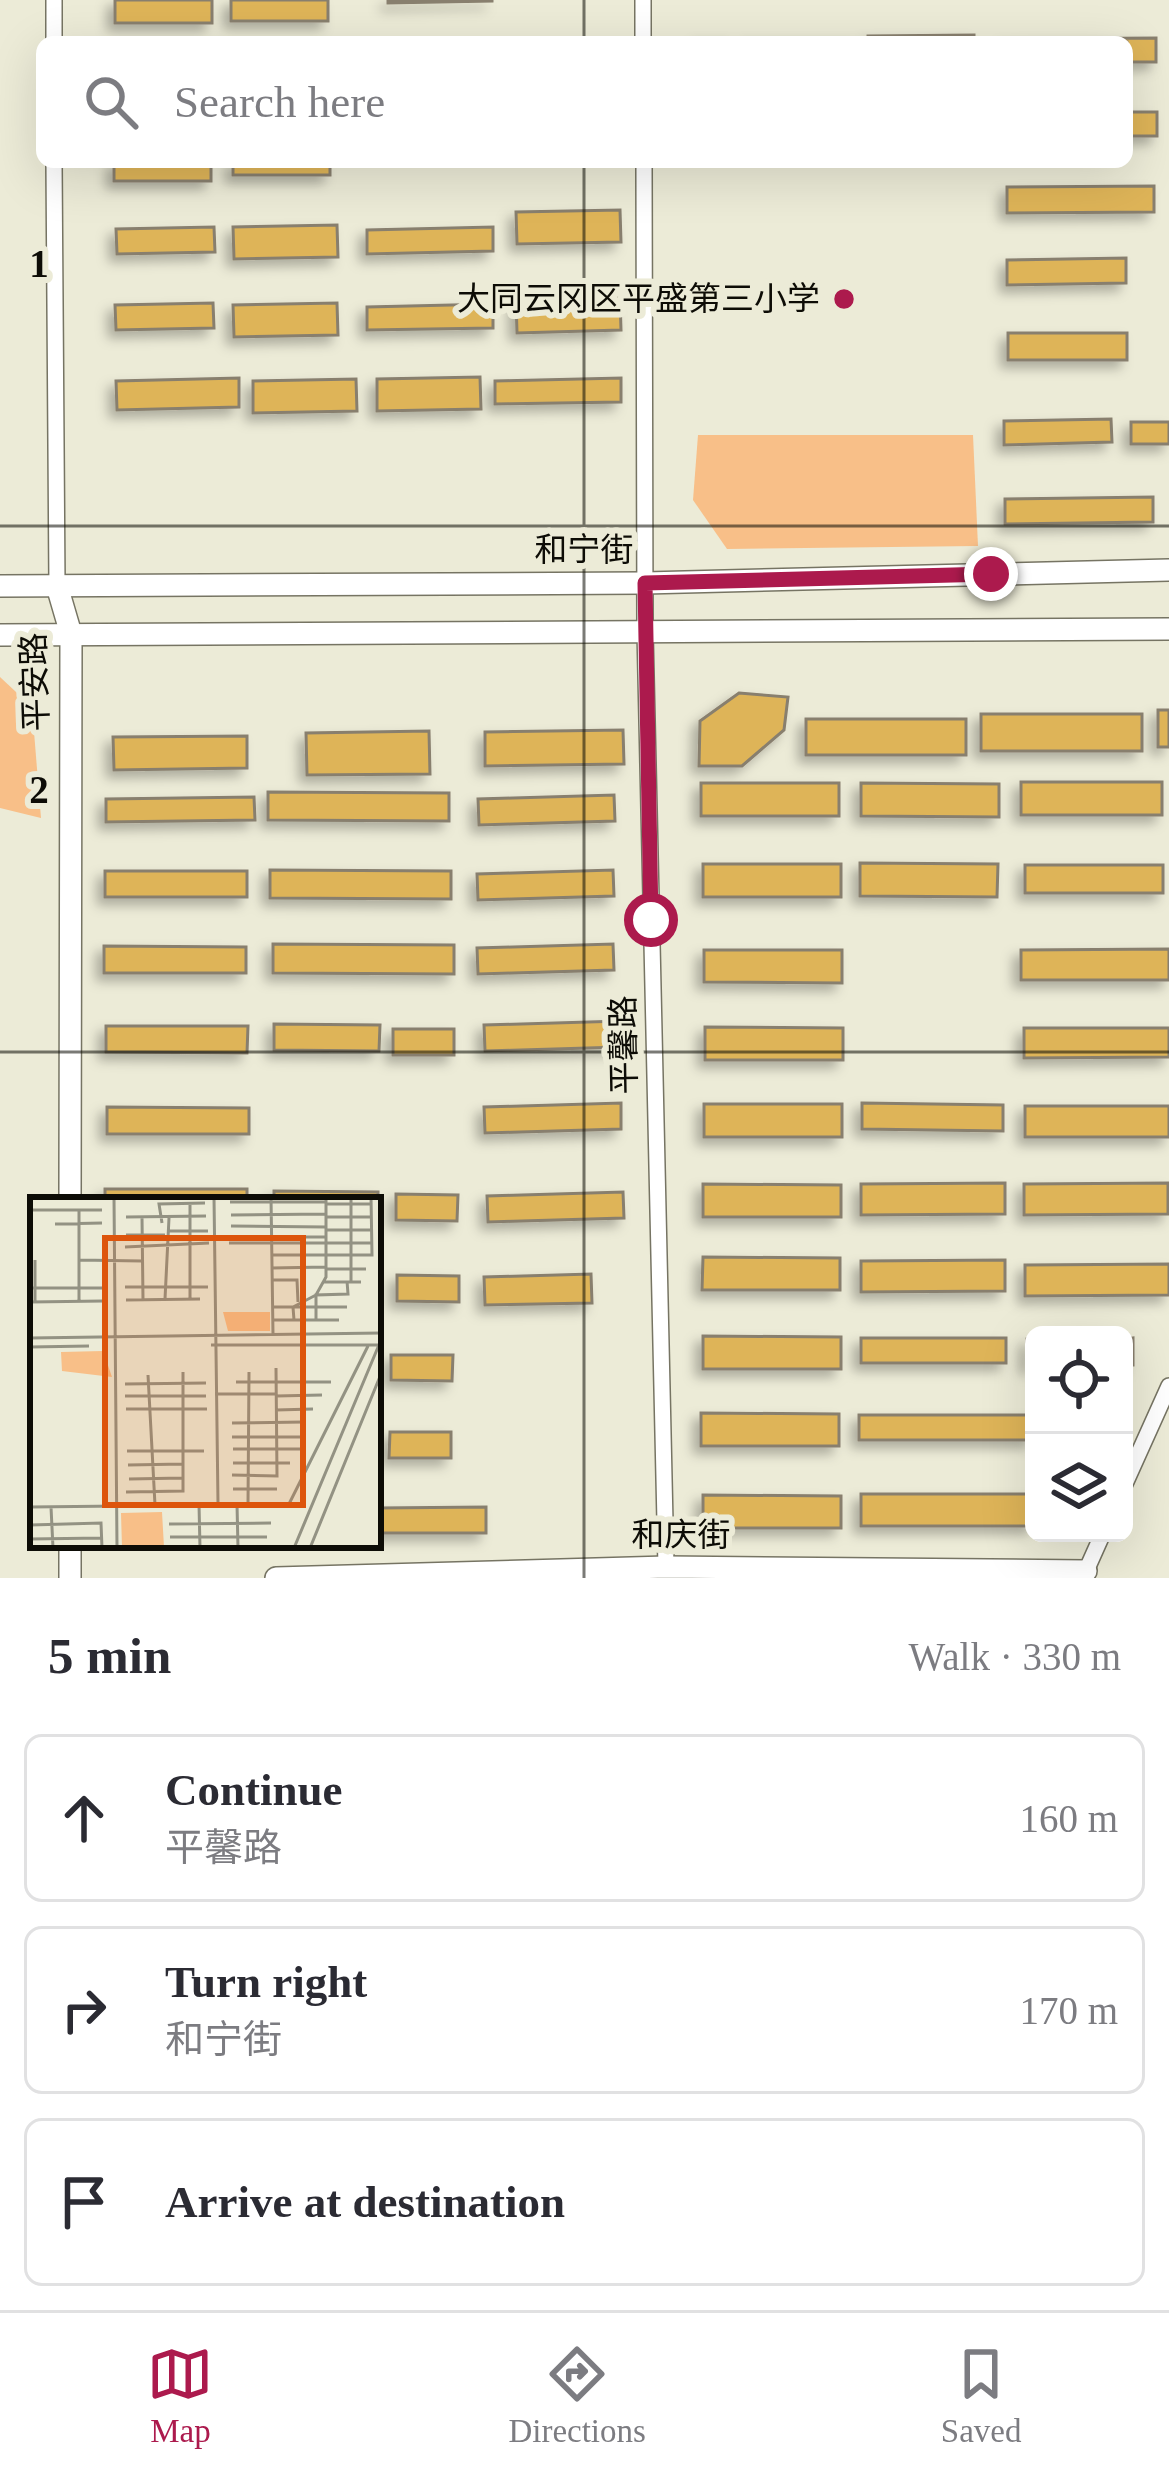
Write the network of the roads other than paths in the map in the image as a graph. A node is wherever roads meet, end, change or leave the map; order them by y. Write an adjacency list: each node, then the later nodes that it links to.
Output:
1 (54, 0): 3 (street)
2 (643, 0): 4 (street)
3 (54, 36)
4 (643, 36)
5 (54, 168): 10 (street, 平安路)
6 (644, 168): 8 (street, 平馨路)
7 (1169, 569): 8 (main road, 和宁街)
8 (645, 583): 10 (main road, 和宁街); 12 (street, 平馨路)
9 (0, 586): 10 (main road, 和宁街)
10 (57, 586): 14 (main road, 平安路)
11 (1169, 629): 12 (main road)
12 (645, 631): 14 (main road); 19 (street, 平馨路)
13 (0, 634): 14 (main road)
14 (71, 634): 15 (main road, 平安路)
15 (70, 1197)
16 (1169, 1386): 17 (street)
17 (1133, 1466)
18 (1099, 1542): 20 (street)
19 (665, 1568): 20 (main road, 和庆街); 21 (main road, 和庆街)
20 (1086, 1570)
21 (276, 1578)

